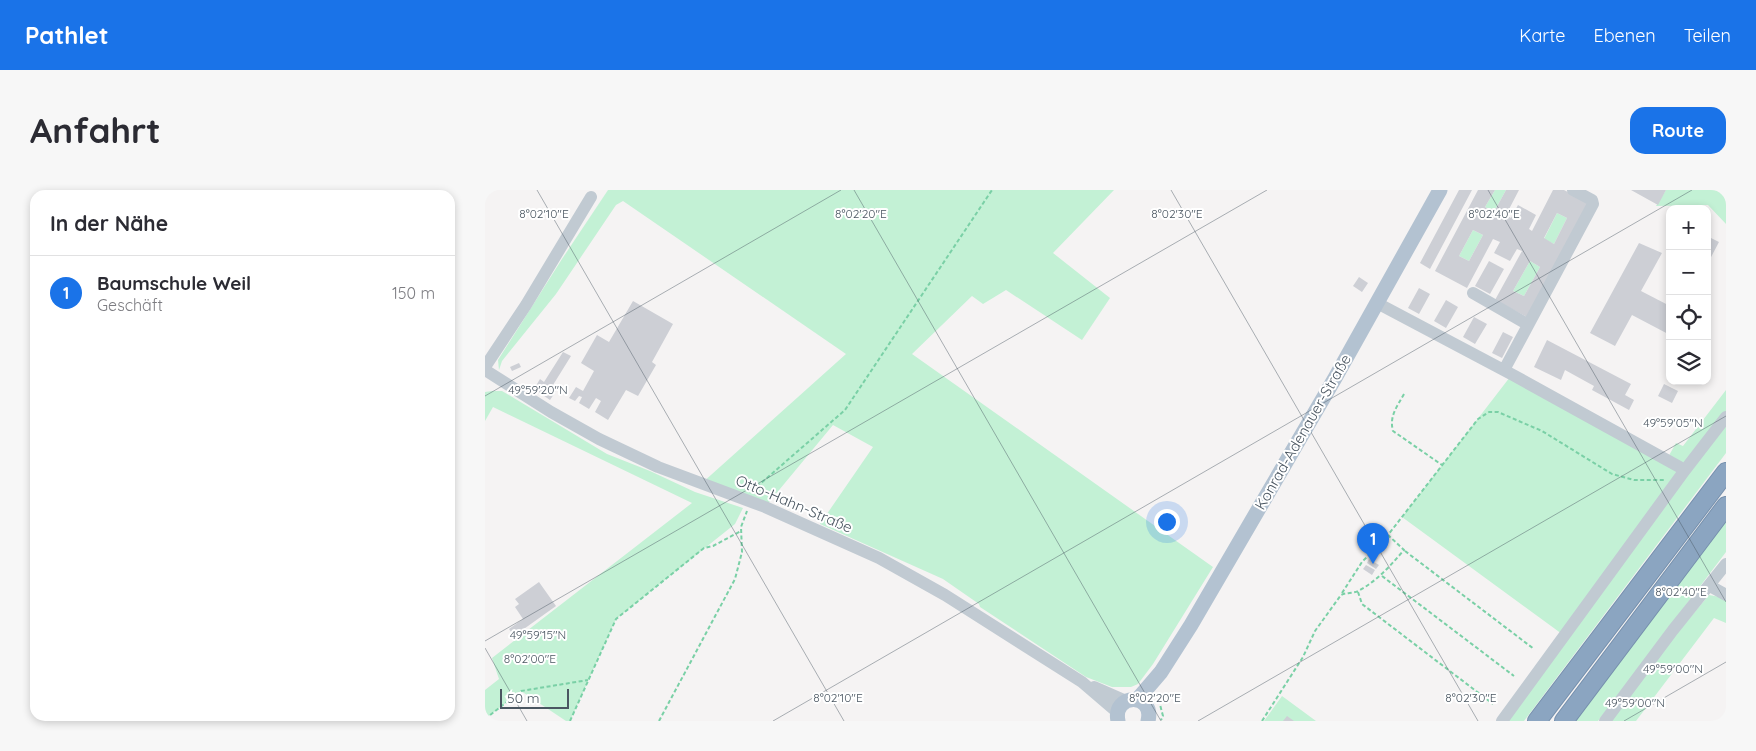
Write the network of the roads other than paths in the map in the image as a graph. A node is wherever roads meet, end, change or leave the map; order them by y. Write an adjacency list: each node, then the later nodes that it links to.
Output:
1 (1441, 190): 5 (main road, Konrad-Adenauer-Straße)
2 (1573, 190): 6 (street)
3 (591, 196): 7 (street)
4 (1473, 293): 6 (street)
5 (1377, 303): 8 (street); 16 (main road, Konrad-Adenauer-Straße)
6 (1527, 324): 8 (street)
7 (485, 369): 16 (street, Otto-Hahn-Straße)
8 (1504, 370): 11 (street)
9 (1726, 417): 11 (street)
10 (1726, 472): 18 (highway)
11 (1682, 475): 17 (street)
12 (1726, 506): 19 (highway)
13 (1726, 564): 14 (street)
14 (1709, 586): 15 (street); 20 (street)
15 (1726, 595)
16 (1137, 712)
17 (1502, 721)
18 (1537, 721)
19 (1564, 721)
20 (1605, 721)

